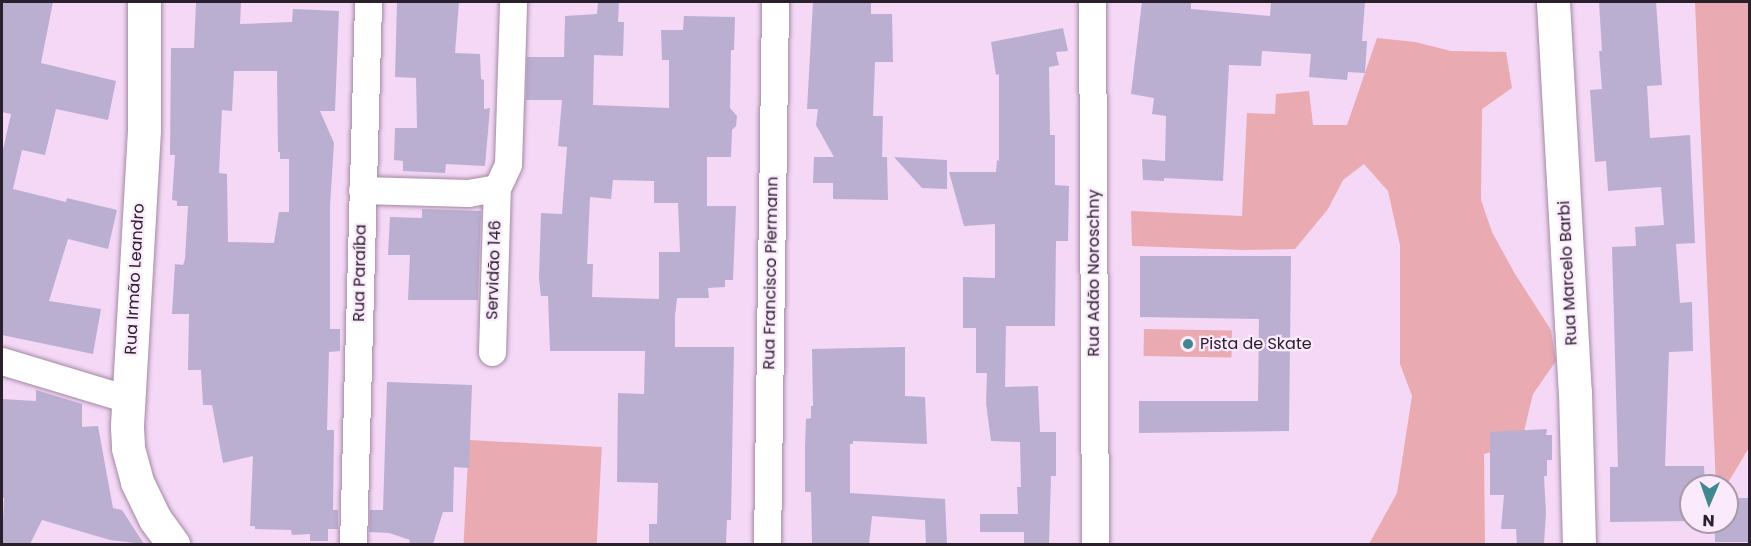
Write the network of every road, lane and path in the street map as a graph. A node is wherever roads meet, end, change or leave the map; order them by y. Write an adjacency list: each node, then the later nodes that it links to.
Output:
1 (144, 2): 11 (street, Rua Irmão Leandro)
2 (368, 2): 8 (street, Rua Paraíba)
3 (513, 2): 7 (street)
4 (776, 2): 14 (street, Rua Francisco Piermann)
5 (1092, 2): 15 (street, Rua Adão Noroschny)
6 (1553, 2): 16 (street, Rua Marcelo Barbi)
7 (497, 188): 8 (street); 9 (street, Servidão 146)
8 (362, 190): 13 (street, Rua Paraíba)
9 (492, 352)
10 (2, 361): 11 (street)
11 (128, 399): 12 (street, Rua Irmão Leandro)
12 (173, 544)
13 (353, 544)
14 (767, 544)
15 (1095, 544)
16 (1579, 544)

